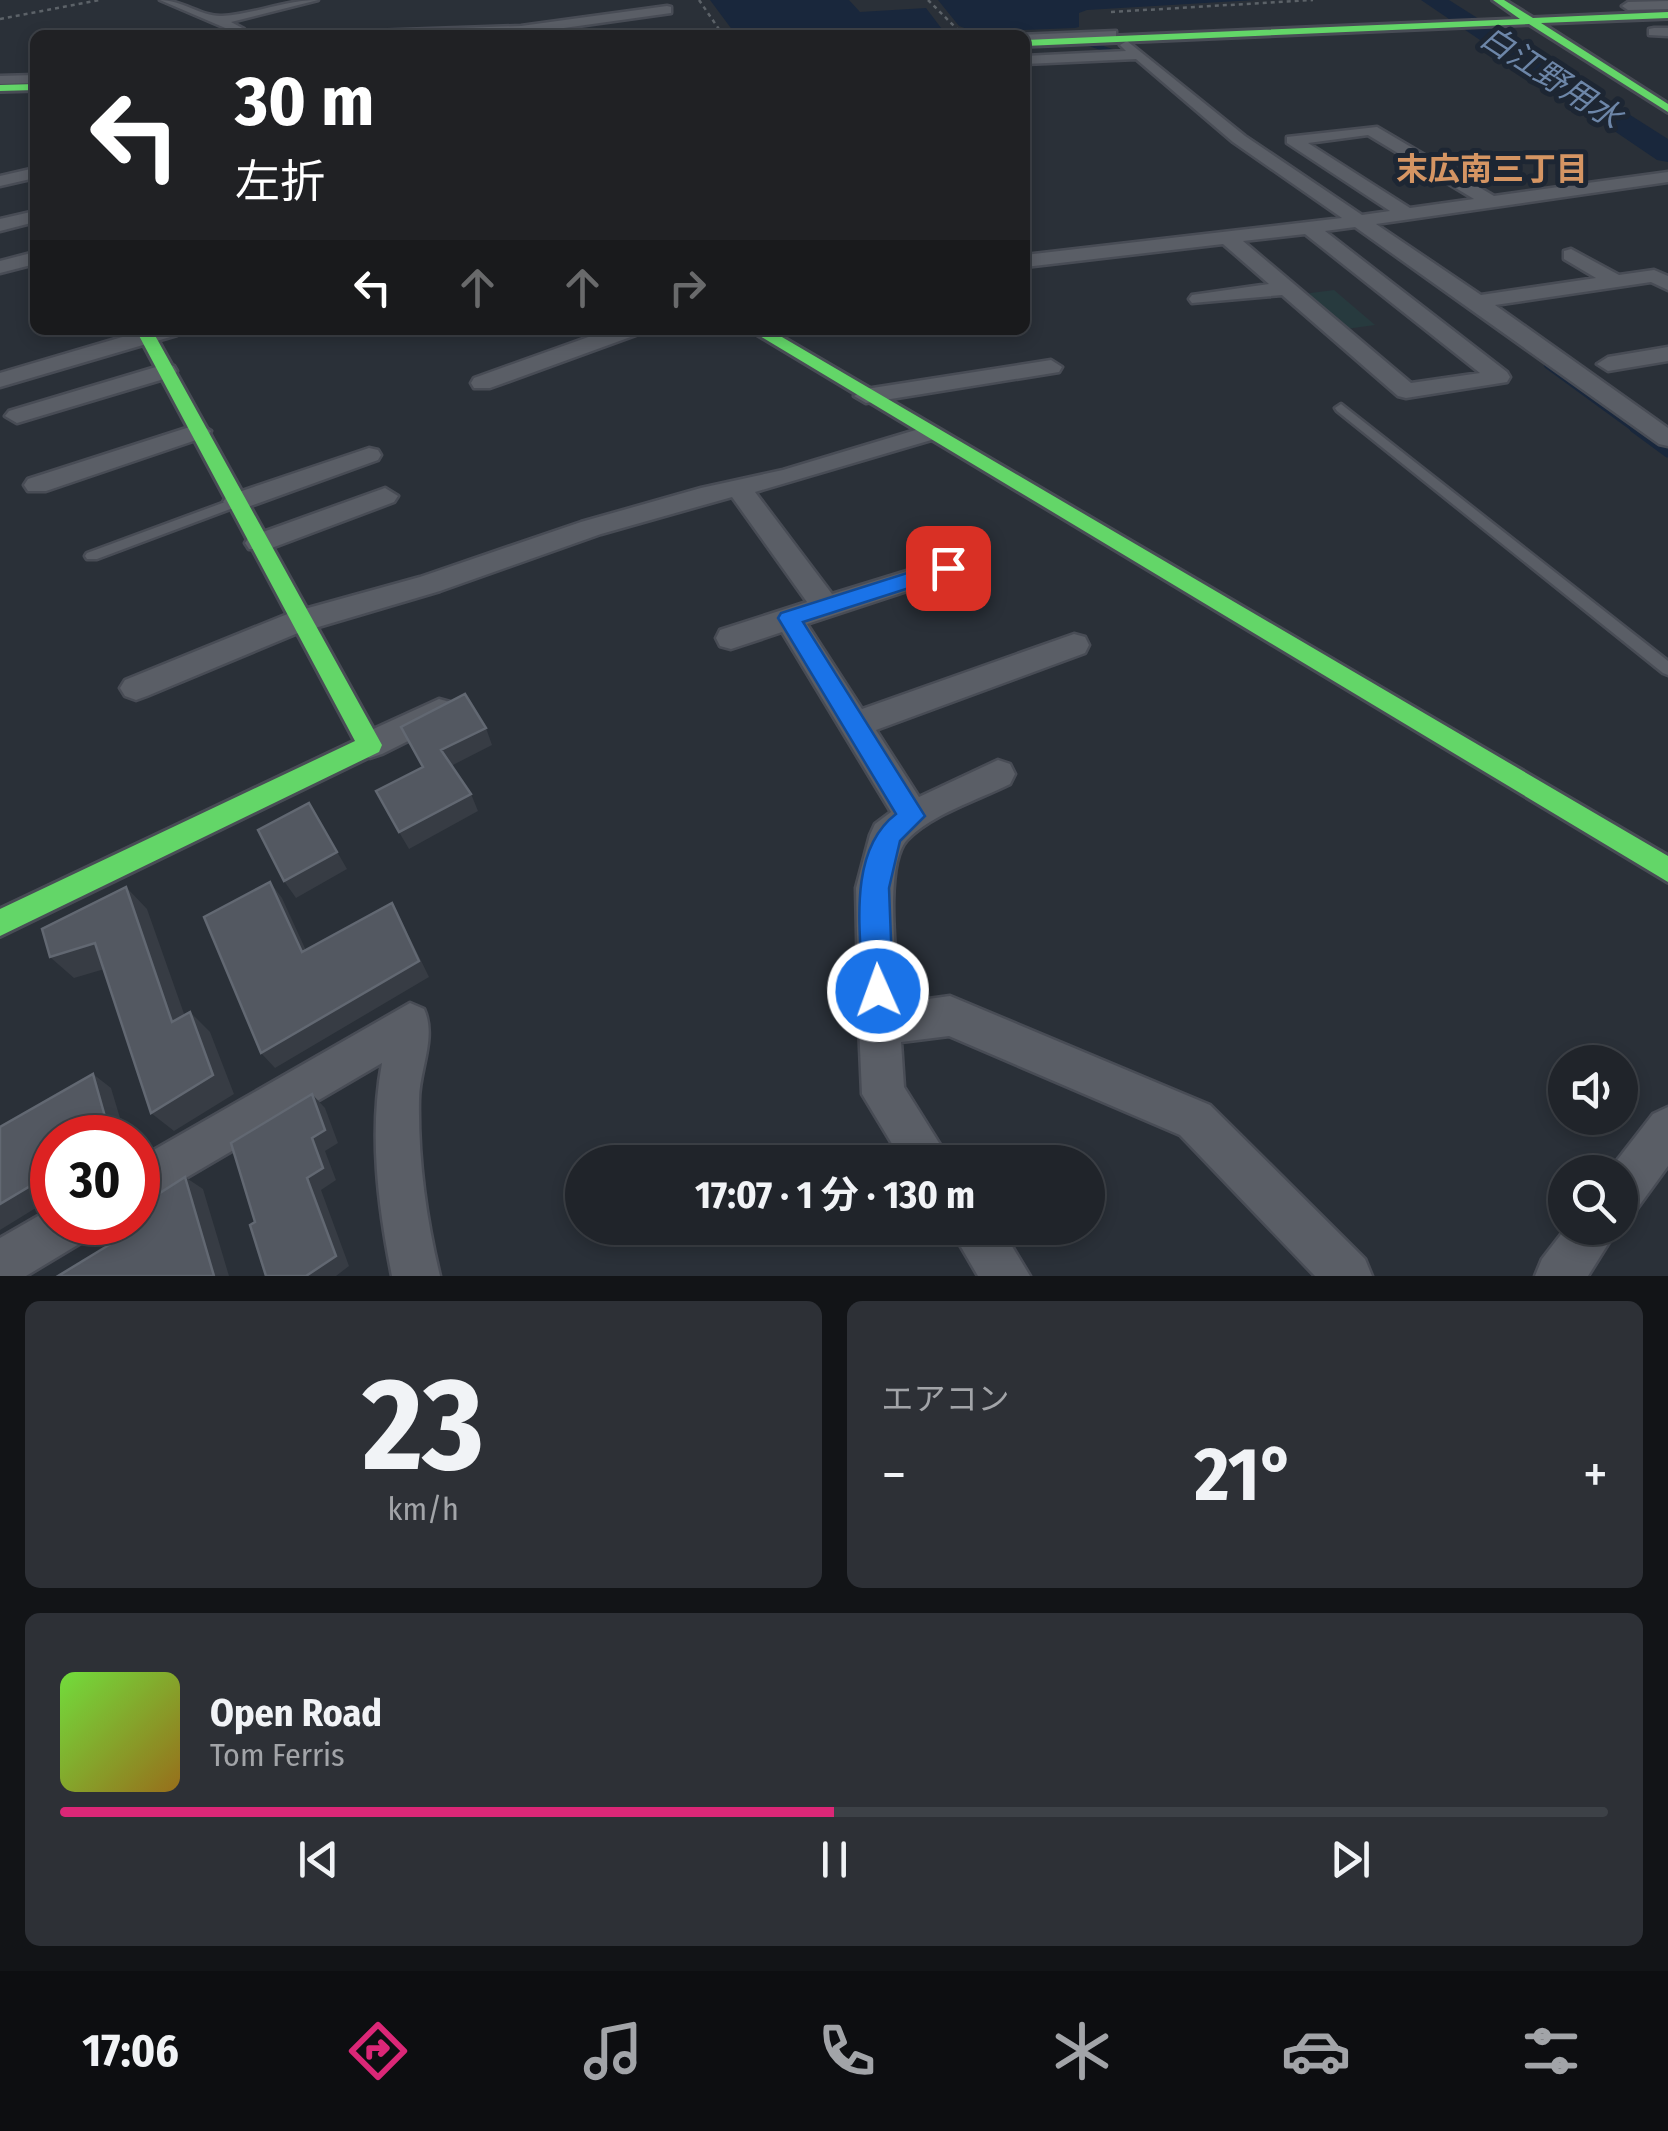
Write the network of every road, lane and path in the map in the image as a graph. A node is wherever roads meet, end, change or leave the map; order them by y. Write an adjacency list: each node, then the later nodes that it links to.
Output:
1 (100, 0): 12 (path)
2 (191, 0): 7 (street)
3 (312, 0): 13 (street)
4 (699, 0): 19 (path)
5 (928, 0): 20 (path)
6 (1498, 0): 14 (main road)
7 (170, 2): 13 (street)
8 (1668, 5): 9 (street)
9 (1628, 6)
10 (666, 10): 18 (street)
11 (498, 17): 17 (street)
12 (0, 19)
13 (221, 20): 16 (street)
14 (1531, 20): 15 (main road); 23 (main road); 29 (main road)
15 (1663, 27)
16 (240, 30)
17 (521, 30)
18 (560, 30)
19 (720, 30)
20 (958, 30)
21 (1111, 34): 22 (street)
22 (1030, 36)
23 (1030, 43)
24 (1030, 60): 36 (street)
25 (30, 79): 26 (street)
26 (0, 80)
27 (30, 87): 28 (main road)
28 (0, 88)
29 (1668, 109)
30 (30, 175): 32 (street)
31 (1668, 178): 33 (street)
32 (0, 181)
33 (1489, 201): 34 (street); 34 (street)
34 (1405, 213): 36 (street)
35 (30, 217): 37 (street)
36 (1353, 221): 38 (street); 48 (street)
37 (0, 225)
38 (1309, 228): 39 (street); 46 (street)
39 (1229, 239): 42 (street); 46 (street)
40 (1572, 255): 45 (street)
41 (30, 259): 43 (street)
42 (1030, 261)
43 (0, 266)
44 (1663, 278): 45 (street)
45 (1616, 282): 48 (street)
46 (1286, 288): 47 (street)
47 (1199, 299)
48 (1477, 302): 64 (street)
49 (147, 335): 57 (street)
50 (155, 335): 56 (main road)
51 (614, 335): 58 (street)
52 (772, 335): 59 (main road)
53 (1668, 354): 54 (street)
54 (1608, 364)
55 (1051, 367): 59 (street)
56 (166, 370): 61 (street); 62 (main road)
57 (0, 380)
58 (482, 383)
59 (866, 396): 63 (main road)
60 (1341, 408): 78 (lane)
61 (17, 416)
62 (199, 431): 66 (street); 69 (main road)
63 (929, 433): 67 (street); 85 (main road)
64 (1668, 440)
65 (369, 455): 69 (street)
66 (37, 485)
67 (739, 488): 73 (street); 75 (street)
68 (385, 496): 70 (street)
69 (236, 502): 70 (main road); 71 (lane)
70 (259, 543): 75 (main road)
71 (92, 556)
72 (948, 568): 73 (street)
73 (826, 607): 74 (street)
74 (789, 618): 76 (street); 81 (street)
75 (300, 622): 79 (street); 82 (main road)
76 (731, 638)
77 (1074, 644): 81 (street)
78 (1668, 669)
79 (136, 688)
80 (458, 702): 82 (street)
81 (856, 725): 84 (street)
82 (370, 745): 86 (main road)
83 (998, 774): 84 (street)
84 (912, 816): 87 (street)
85 (1668, 870)
86 (0, 923)
87 (879, 1026): 89 (street); 98 (street)
88 (1668, 1129): 90 (street)
89 (918, 1145)
90 (1638, 1170)
91 (160, 1171): 96 (street)
92 (33, 1245): 95 (street)
93 (985, 1245): 97 (street)
94 (1582, 1245): 99 (street)
95 (0, 1265)
96 (416, 1276)
97 (1006, 1276)
98 (1348, 1276)
99 (1559, 1276)

